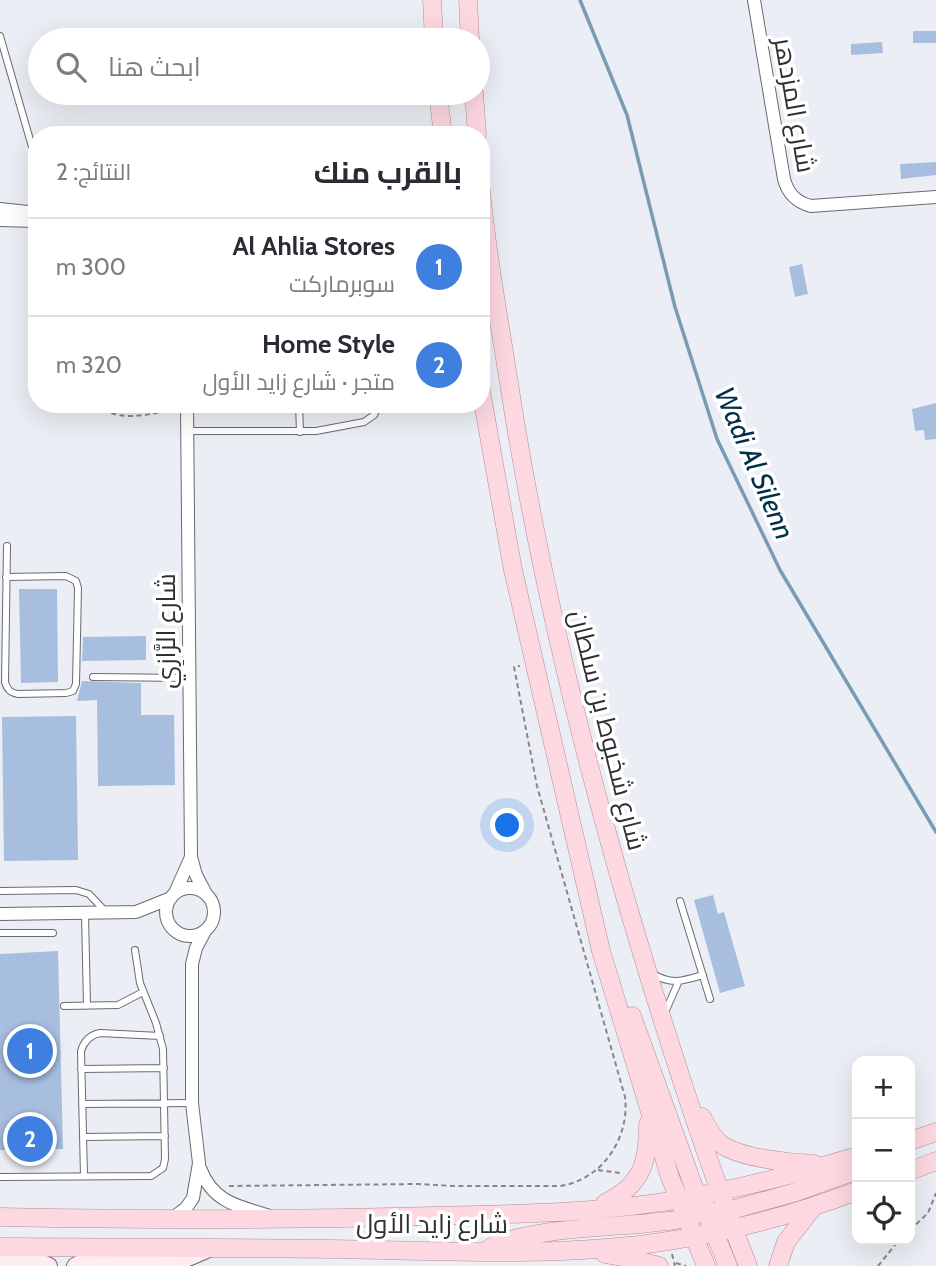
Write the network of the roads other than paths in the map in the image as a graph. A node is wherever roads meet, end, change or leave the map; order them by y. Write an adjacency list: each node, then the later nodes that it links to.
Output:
1 (432, 0): 4 (main road)
2 (468, 0): 5 (main road)
3 (754, 0): 12 (street, شارع المزدهر)
4 (433, 28)
5 (469, 28)
6 (0, 36): 11 (lane)
7 (439, 105): 9 (main road)
8 (475, 105): 10 (main road)
9 (442, 126)
10 (476, 126)
11 (28, 133)
12 (936, 197)
13 (0, 209): 14 (street)
14 (28, 212)
15 (0, 220): 16 (street)
16 (28, 221)
17 (490, 261): 46 (main road, شارع شخبوط بن سلطان)
18 (187, 413): 22 (street, شارع الرَّازِي)
19 (299, 413): 23 (lane)
20 (375, 413): 23 (lane)
21 (485, 413): 44 (main road, شارع شخبوط بن سلطان)
22 (187, 431): 23 (lane); 29 (street, شارع الرَّازِي)
23 (300, 432)
24 (7, 546): 25 (lane)
25 (6, 577): 26 (lane); 27 (lane)
26 (3, 610): 27 (lane)
27 (3, 656)
28 (93, 677): 29 (lane)
29 (189, 678): 30 (street, شارع الرَّازِي)
30 (191, 857): 32 (street, شارع الرَّازِي); 33 (street, شارع الرَّازِي)
31 (0, 891): 37 (lane)
32 (205, 892): 33 (street); 42 (street)
33 (173, 895): 35 (street); 39 (street)
34 (680, 901): 47 (lane)
35 (136, 912): 37 (street); 39 (street)
36 (85, 913): 37 (street); 38 (street); 52 (lane)
37 (106, 913)
38 (0, 914)
39 (174, 930): 42 (street); 45 (street)
40 (0, 933): 41 (lane)
41 (53, 933)
42 (204, 933): 45 (street)
43 (135, 950): 49 (lane)
44 (601, 951): 58 (main road, شارع شخبوط بن سلطان); 76 (main road)
45 (191, 964): 60 (street)
46 (646, 968): 48 (lane); 53 (main road, شارع شخبوط بن سلطان)
47 (703, 975): 48 (lane); 50 (lane)
48 (678, 983): 53 (lane)
49 (143, 992): 52 (lane); 54 (lane)
50 (710, 999)
51 (64, 1006): 52 (lane)
52 (87, 1006)
53 (663, 1026): 57 (main road, شارع شخبوط بن سلطان)
54 (160, 1036): 55 (lane); 56 (lane)
55 (82, 1069): 56 (lane); 61 (lane)
56 (164, 1069): 59 (lane)
57 (681, 1082): 67 (main road); 72 (main road, شارع شخبوط بن سلطان)
58 (647, 1099): 75 (main road); 76 (main road, شارع شخبوط بن سلطان)
59 (164, 1103): 60 (lane); 61 (lane); 62 (lane)
60 (192, 1103): 66 (street)
61 (82, 1104): 63 (lane)
62 (165, 1136): 63 (lane); 70 (lane)
63 (83, 1138): 70 (lane)
64 (852, 1158): 67 (main road)
65 (936, 1161): 68 (main road)
66 (199, 1163): 78 (street); 79 (street)
67 (828, 1165): 72 (main road)
68 (915, 1169)
69 (852, 1172): 76 (main road)
70 (84, 1176): 71 (lane)
71 (0, 1177)
72 (720, 1192): 76 (main road, شارع شخبوط بن سلطان)
73 (852, 1193): 74 (main road, شارع زايد الأول)
74 (813, 1208): 80 (main road, شارع زايد الأول); 93 (main road)
75 (591, 1209): 76 (main road, شارع زايد الأول); 79 (main road, شارع زايد الأول)
76 (704, 1212): 80 (main road, شارع زايد الأول); 81 (main road, شارع شخبوط بن سلطان); 85 (main road); 91 (main road)
77 (0, 1217): 78 (main road, شارع زايد الأول)
78 (174, 1217): 79 (main road, شارع زايد الأول)
79 (277, 1218)
80 (734, 1228): 92 (main road)
81 (695, 1235): 84 (main road, شارع زايد الأول); 90 (main road, شارع شخبوط بن سلطان)
82 (0, 1247): 83 (main road, شارع زايد الأول)
83 (211, 1248): 85 (main road, شارع زايد الأول); 88 (street)
84 (566, 1249): 85 (main road, شارع زايد الأول); 89 (main road)
85 (483, 1252)
86 (0, 1259): 87 (street)
87 (48, 1266)
88 (75, 1266)
89 (659, 1266)
90 (706, 1266)
91 (728, 1266)
92 (748, 1266)
93 (778, 1266)

